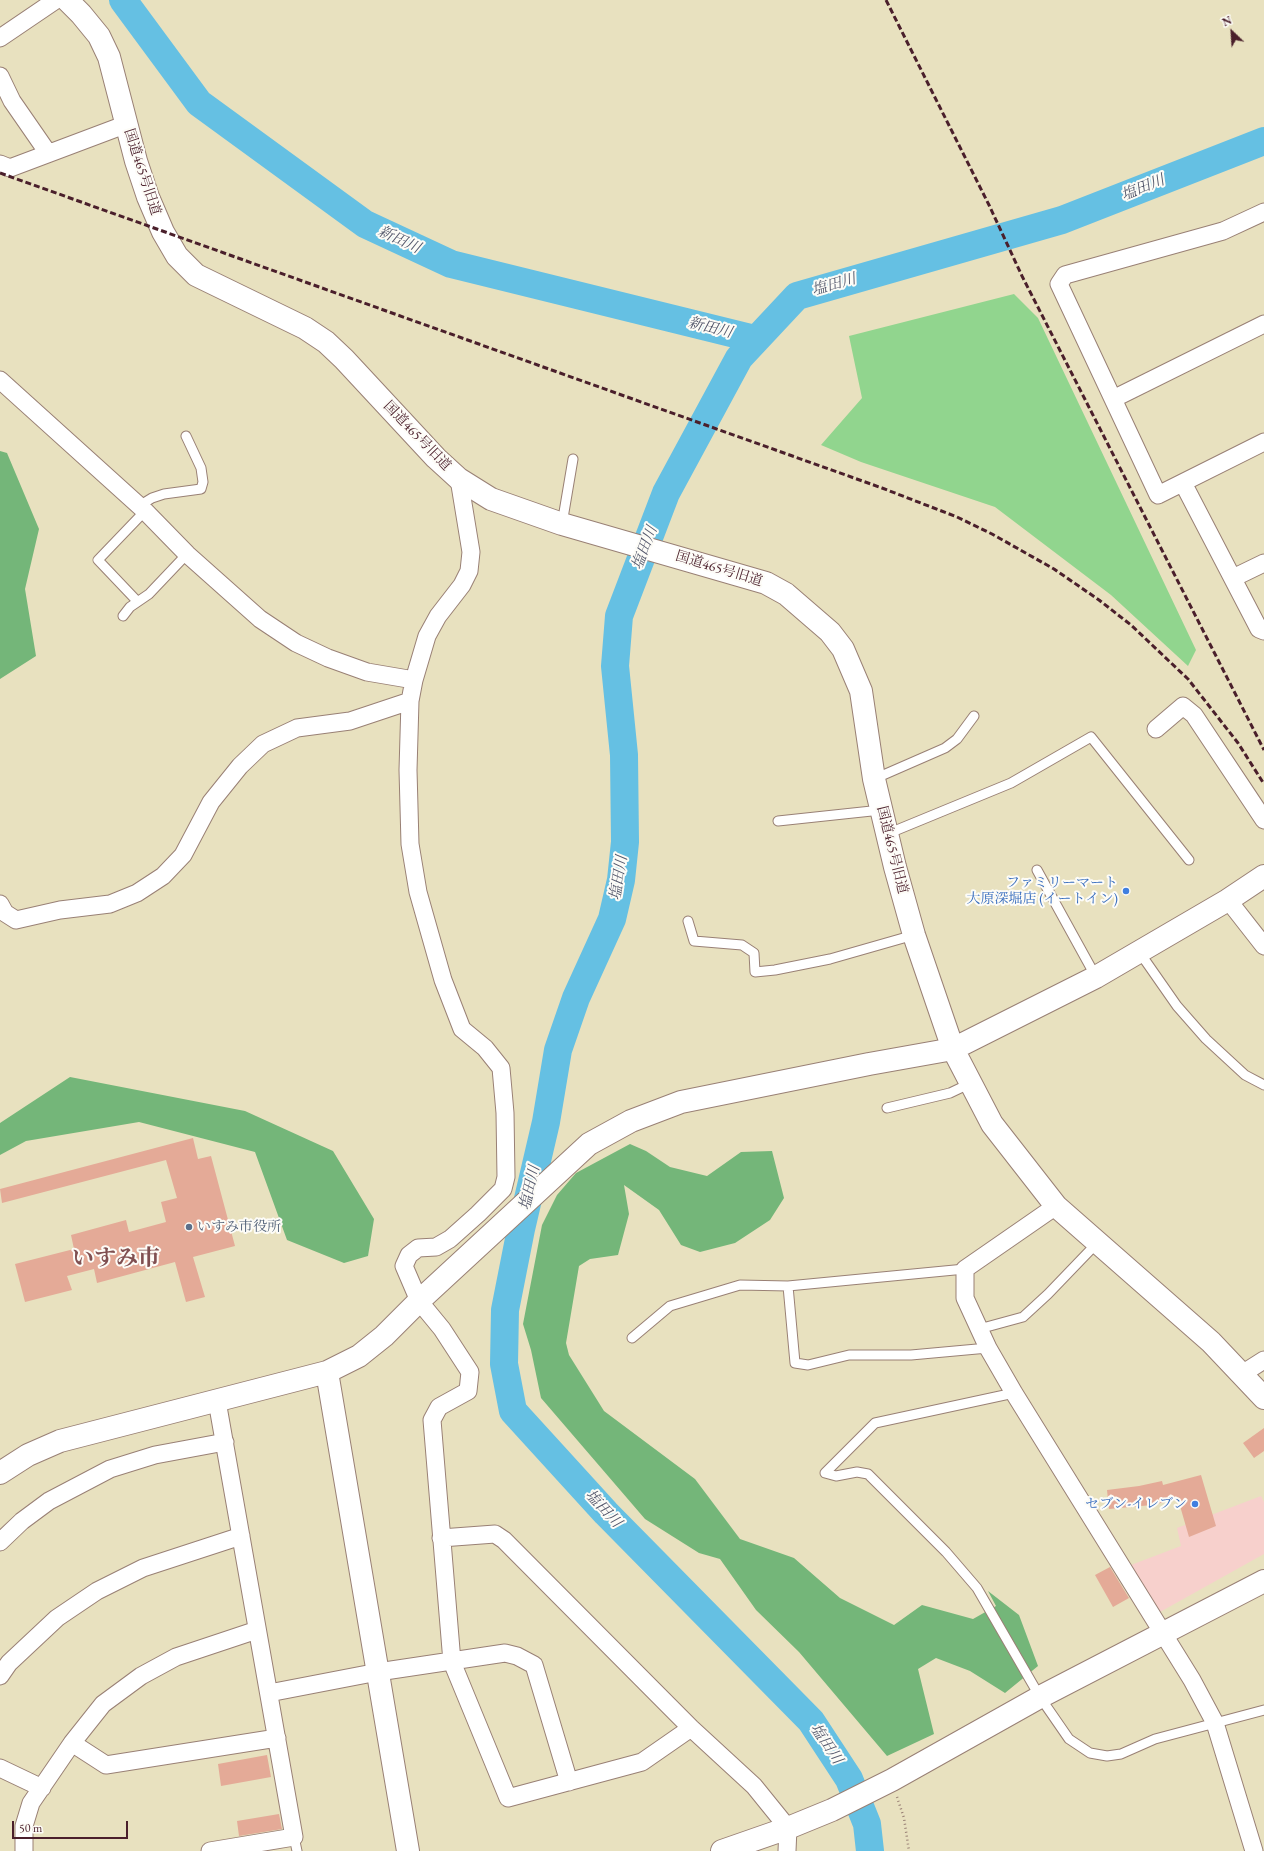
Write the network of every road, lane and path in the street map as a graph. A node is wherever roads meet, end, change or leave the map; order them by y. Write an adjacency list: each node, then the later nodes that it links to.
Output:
1 (56, 0): 3 (street)
2 (67, 0): 5 (street, 国道465号旧道)
3 (0, 38)
4 (0, 76): 6 (street)
5 (127, 124): 6 (street); 15 (street, 国道465号旧道)
6 (48, 153): 7 (street)
7 (0, 164)
8 (1264, 212): 11 (street)
9 (1264, 324): 11 (street)
10 (0, 380): 17 (street)
11 (1113, 399): 16 (street)
12 (186, 436): 17 (lane)
13 (1264, 442): 16 (street)
14 (573, 459): 18 (lane)
15 (459, 479): 18 (street, 国道465号旧道); 25 (street)
16 (1183, 482): 21 (street)
17 (142, 508): 19 (street); 22 (lane)
18 (562, 524): 29 (street, 国道465号旧道)
19 (187, 554): 22 (lane); 25 (street)
20 (1264, 562): 21 (street)
21 (1233, 578): 24 (street)
22 (138, 601): 23 (lane)
23 (123, 616)
24 (1264, 631)
25 (414, 680): 26 (street)
26 (410, 700): 38 (street); 52 (street)
27 (974, 716): 29 (lane)
28 (1156, 729): 31 (street)
29 (874, 779): 30 (street, 国道465号旧道)
30 (881, 810): 32 (lane); 33 (street, 国道465号旧道)
31 (1264, 820)
32 (778, 822)
33 (887, 834): 34 (lane); 40 (street, 国道465号旧道)
34 (1188, 860)
35 (1036, 870): 43 (lane)
36 (1264, 876): 37 (street)
37 (1228, 900): 41 (street); 42 (street)
38 (0, 904)
39 (688, 921): 40 (lane)
40 (914, 935): 44 (street, 国道465号旧道)
41 (1264, 946)
42 (1140, 953): 43 (street); 46 (lane)
43 (1096, 977): 44 (street)
44 (953, 1049): 45 (street, 国道465号旧道); 52 (street)
45 (971, 1083): 47 (lane); 48 (street, 国道465号旧道)
46 (1264, 1085)
47 (887, 1108)
48 (1056, 1206): 49 (street, 国道465号旧道); 50 (street)
49 (1098, 1242): 53 (lane); 58 (street, 国道465号旧道)
50 (965, 1269): 51 (lane); 53 (street)
51 (788, 1286): 54 (lane); 55 (lane)
52 (419, 1301): 57 (street); 65 (street)
53 (979, 1329): 55 (street)
54 (632, 1338)
55 (988, 1348): 59 (street)
56 (1264, 1360): 58 (street)
57 (327, 1372): 61 (street); 71 (street)
58 (1242, 1374): 60 (street, 国道465号旧道)
59 (1014, 1393): 69 (street); 74 (lane)
60 (1264, 1398)
61 (217, 1401): 62 (street); 63 (street)
62 (225, 1442): 64 (street); 66 (street)
63 (0, 1473)
64 (241, 1536): 68 (street); 72 (street)
65 (442, 1538): 70 (street); 77 (street)
66 (0, 1542)
67 (1264, 1580): 69 (street)
68 (256, 1630): 73 (street); 79 (street)
69 (1162, 1633): 74 (street); 76 (street)
70 (452, 1662): 71 (street); 82 (street); 82 (street)
71 (378, 1672): 73 (street); 88 (street)
72 (0, 1676)
73 (269, 1694): 78 (street)
74 (1040, 1697): 76 (lane); 81 (street)
75 (1264, 1710): 76 (lane)
76 (1215, 1723): 92 (street)
77 (691, 1728): 82 (street); 84 (street)
78 (277, 1738): 79 (street); 85 (street)
79 (72, 1742): 83 (street)
80 (0, 1768): 83 (street)
81 (892, 1780): 84 (street); 91 (path)
82 (570, 1782)
83 (42, 1788): 86 (street)
84 (788, 1828): 89 (street); 90 (street)
85 (295, 1844): 87 (street)
86 (24, 1851)
87 (210, 1851)
88 (408, 1851)
89 (722, 1851)
90 (787, 1851)
91 (909, 1851)
92 (1254, 1851)

